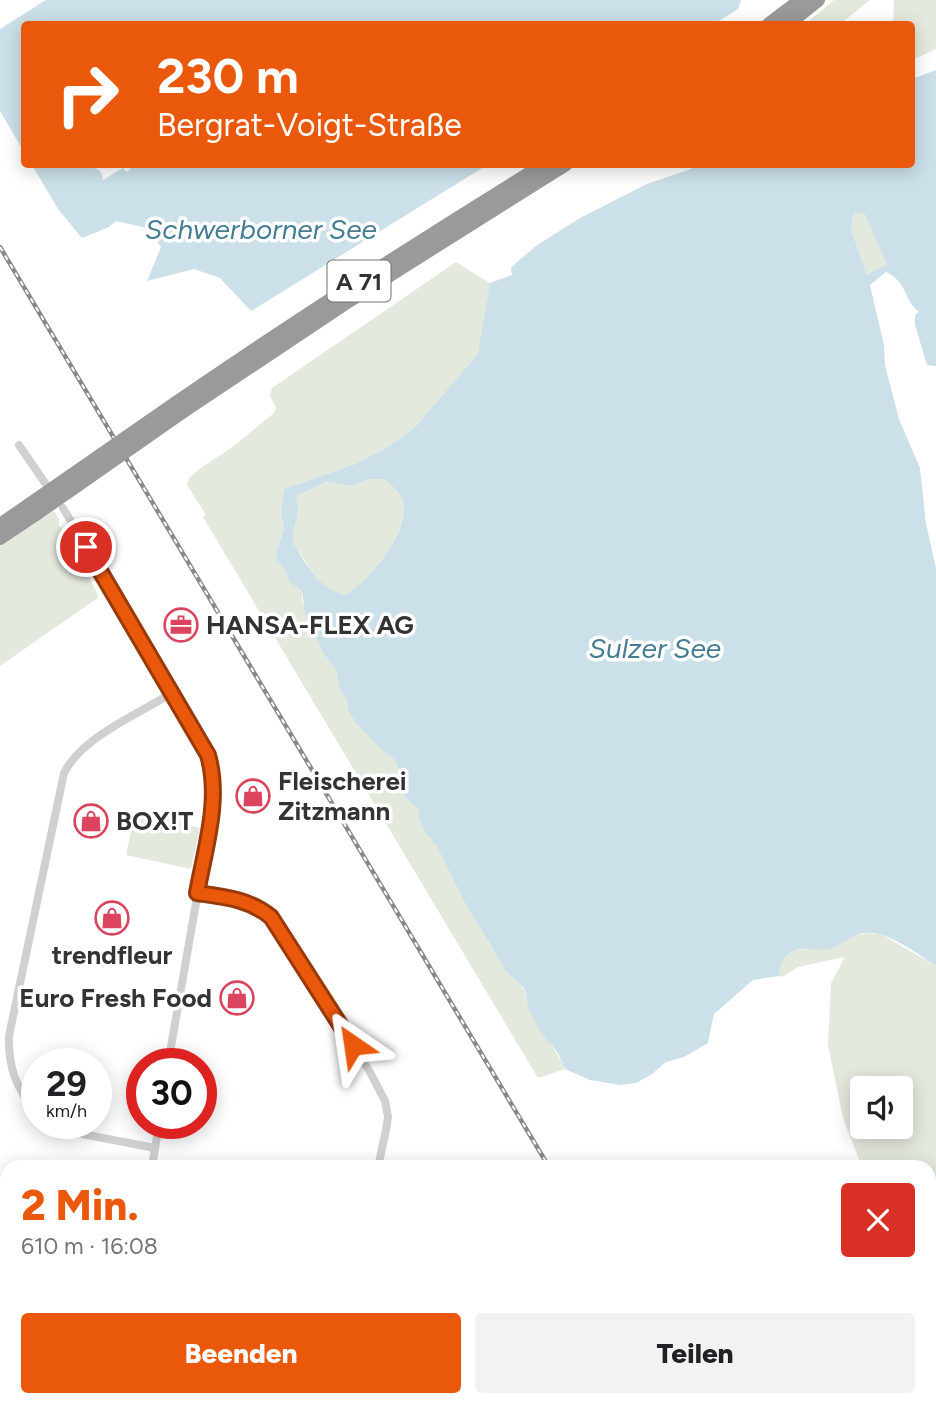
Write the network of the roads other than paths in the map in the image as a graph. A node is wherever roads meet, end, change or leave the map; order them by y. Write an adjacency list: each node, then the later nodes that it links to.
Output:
1 (801, 0): 3 (highway)
2 (818, 0): 4 (highway)
3 (773, 21)
4 (792, 21)
5 (539, 168): 7 (highway, A 71)
6 (560, 168): 7 (highway, A 71)
7 (179, 408): 11 (highway, A 71, bridge)
8 (19, 444): 9 (street)
9 (45, 483)
10 (62, 508): 14 (street)
11 (33, 509): 12 (highway, A 71); 13 (highway, A 71)
12 (0, 525)
13 (0, 538)
14 (172, 693): 15 (street); 17 (street)
15 (197, 893): 16 (street); 22 (street)
16 (171, 1048)
17 (21, 1091)
18 (104, 1139): 20 (street)
19 (156, 1139): 20 (street)
20 (155, 1148): 21 (street)
21 (153, 1160)
22 (380, 1160)

